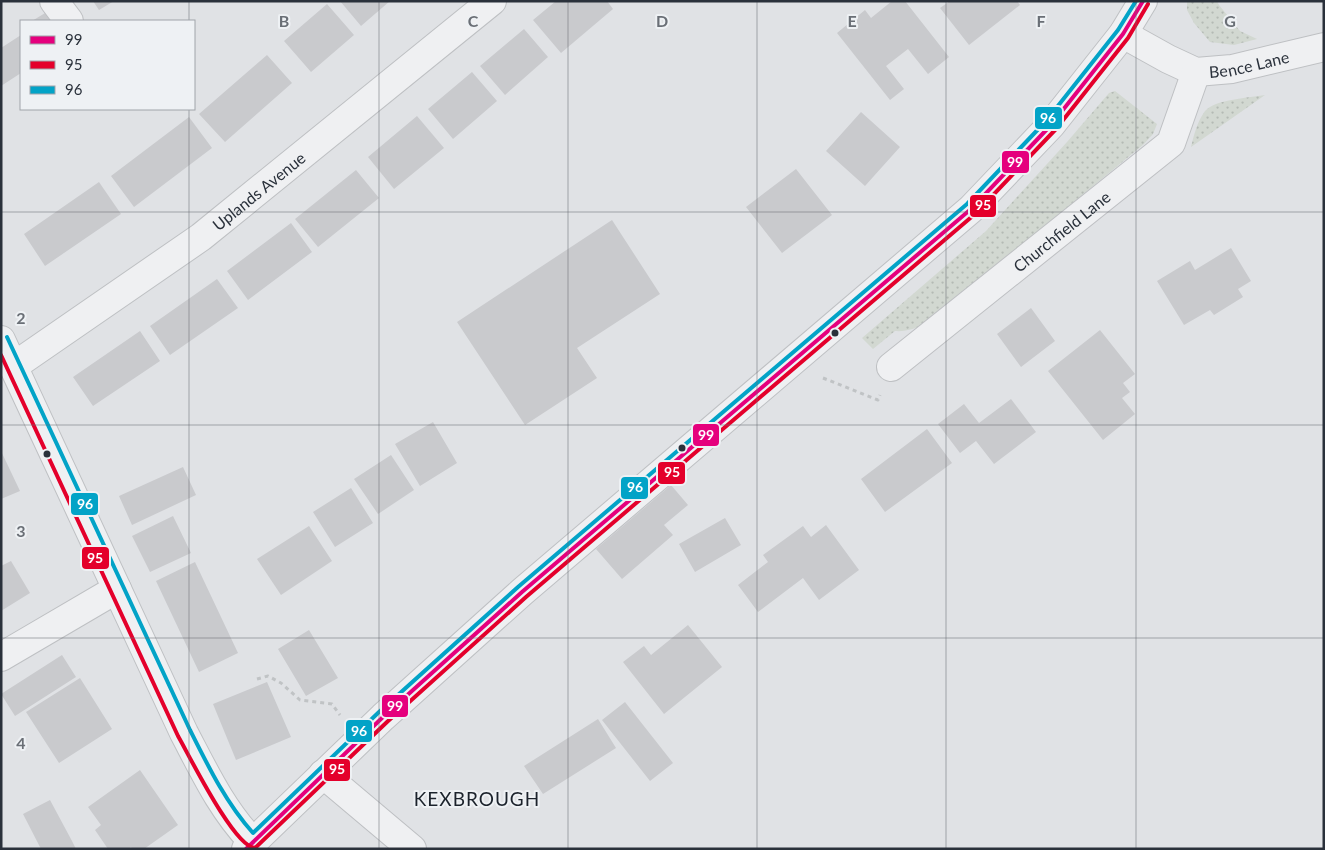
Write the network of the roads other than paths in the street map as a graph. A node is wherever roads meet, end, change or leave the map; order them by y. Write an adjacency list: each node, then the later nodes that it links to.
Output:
1 (54, 1): 4 (street)
2 (492, 1): 10 (street, Uplands Avenue)
3 (1143, 1): 5 (street)
4 (68, 20)
5 (1123, 34): 7 (street, Bence Lane); 13 (street)
6 (1324, 47): 7 (street, Bence Lane)
7 (1196, 72): 9 (street, Churchfield Lane)
8 (1, 340): 10 (street)
9 (891, 367)
10 (11, 374): 11 (street)
11 (117, 589): 12 (street); 14 (street)
12 (1, 657)
13 (324, 774): 14 (street); 15 (street)
14 (250, 845)
15 (412, 849)

